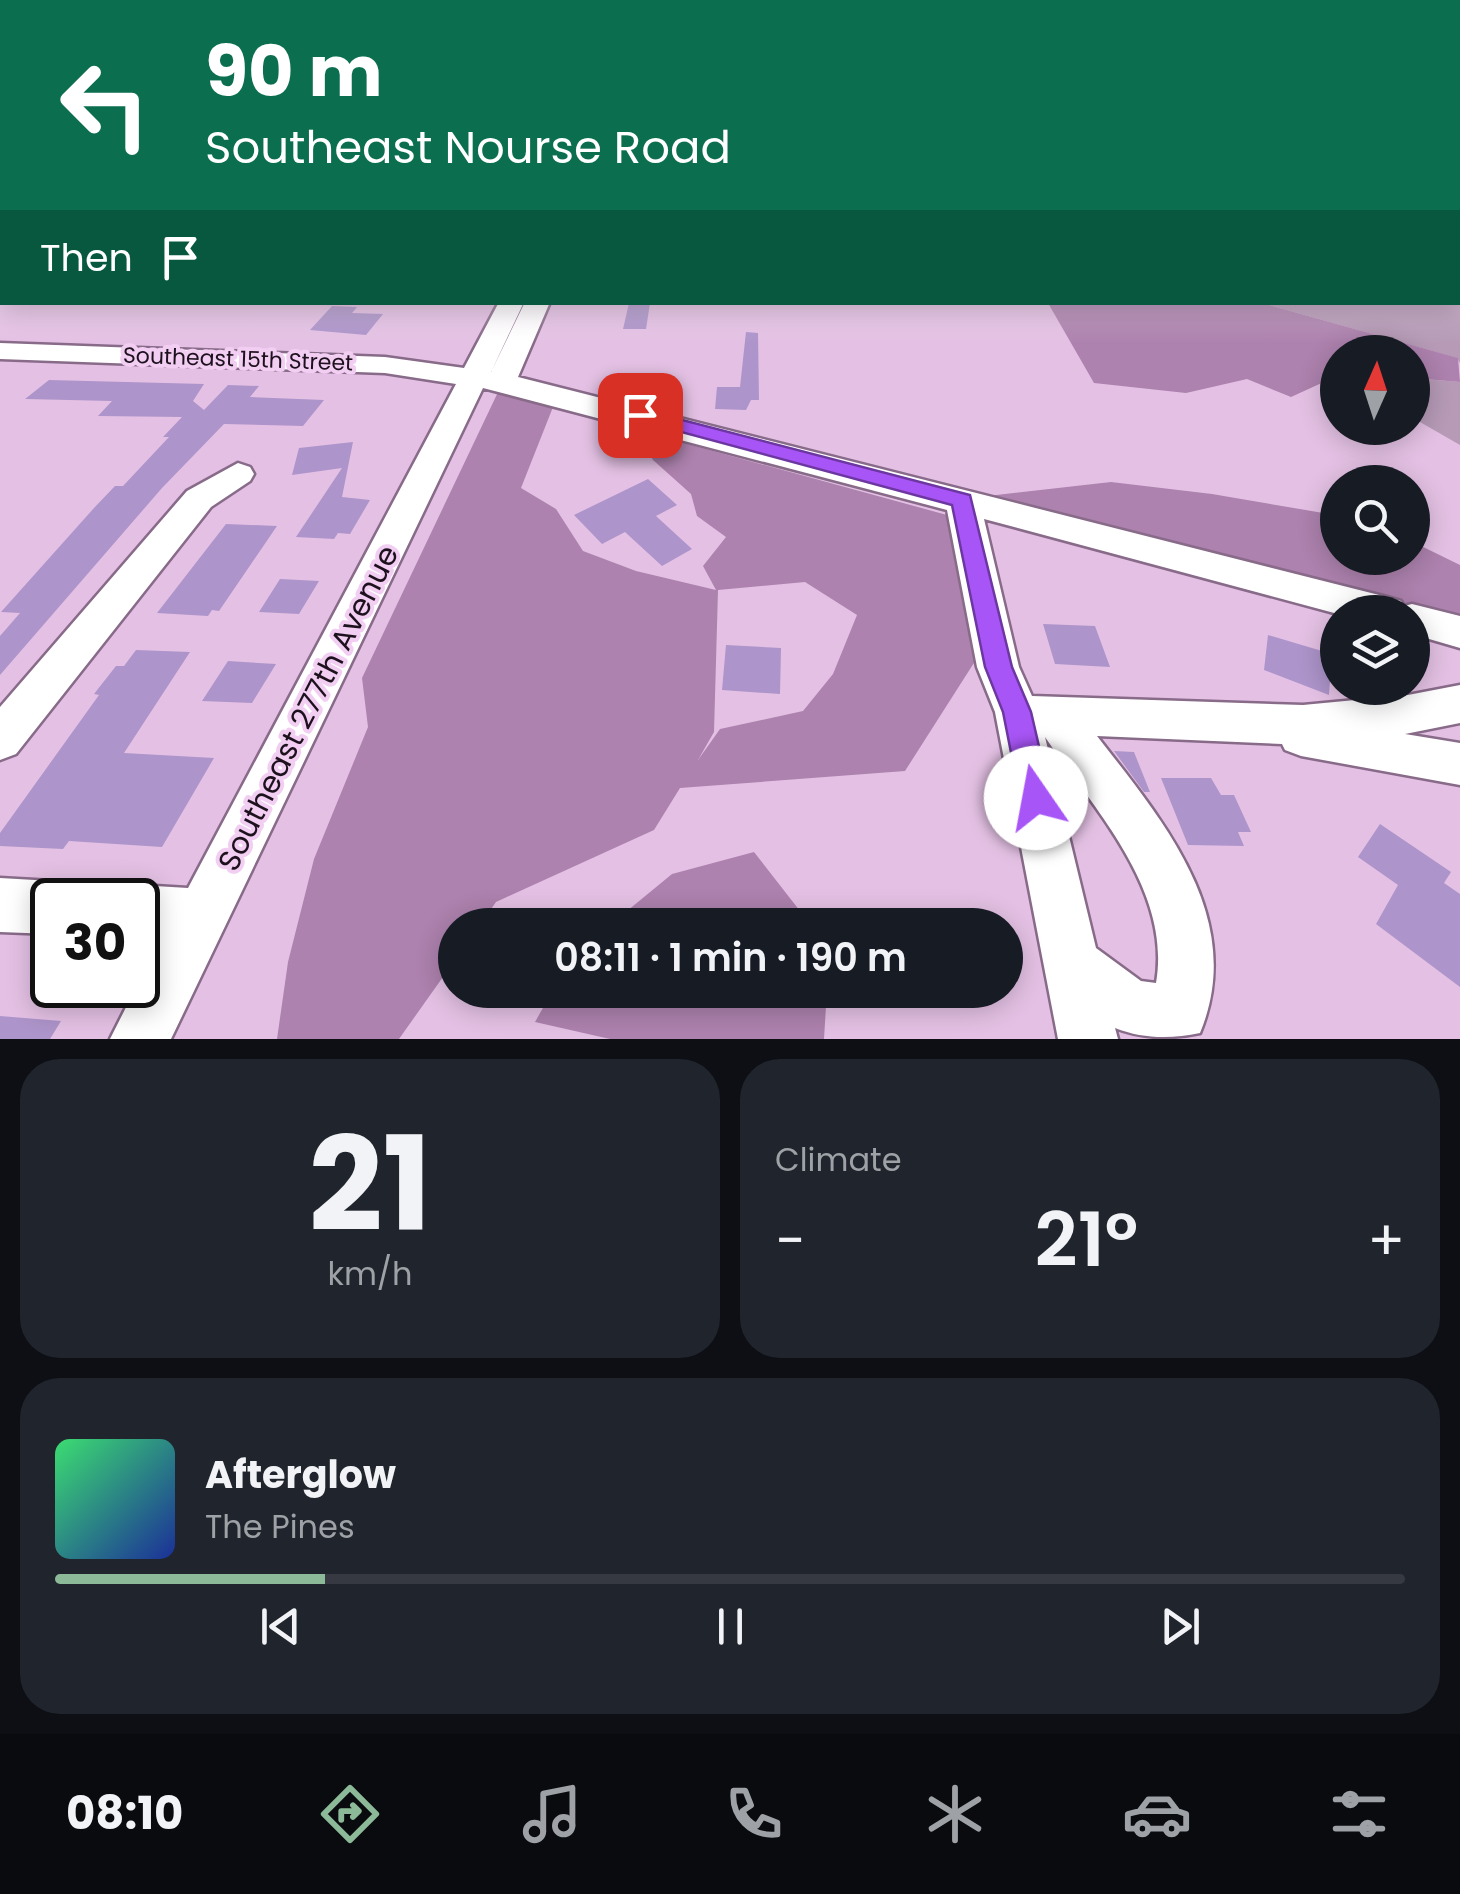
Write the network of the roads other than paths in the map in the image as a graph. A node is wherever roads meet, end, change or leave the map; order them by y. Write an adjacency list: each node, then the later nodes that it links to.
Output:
1 (511, 305): 4 (street)
2 (536, 305): 4 (street)
3 (0, 351): 4 (street, Southeast 15th Street)
4 (488, 379): 6 (street, Southeast 15th Street); 18 (street, Southeast 277th Avenue)
5 (238, 474): 13 (street)
6 (962, 500): 7 (street, Southeast 15th Street); 11 (street)
7 (1322, 595)
8 (1430, 624): 9 (street)
9 (1460, 632)
10 (1460, 704): 12 (street)
11 (1035, 713): 12 (street); 19 (street); 19 (street)
12 (1236, 726): 14 (street)
13 (0, 740)
14 (1460, 764)
15 (0, 905): 16 (street)
16 (30, 907)
17 (160, 913): 18 (street)
18 (204, 916): 20 (street, Southeast 277th Avenue)
19 (1072, 964): 21 (street)
20 (140, 1039)
21 (1088, 1039)

